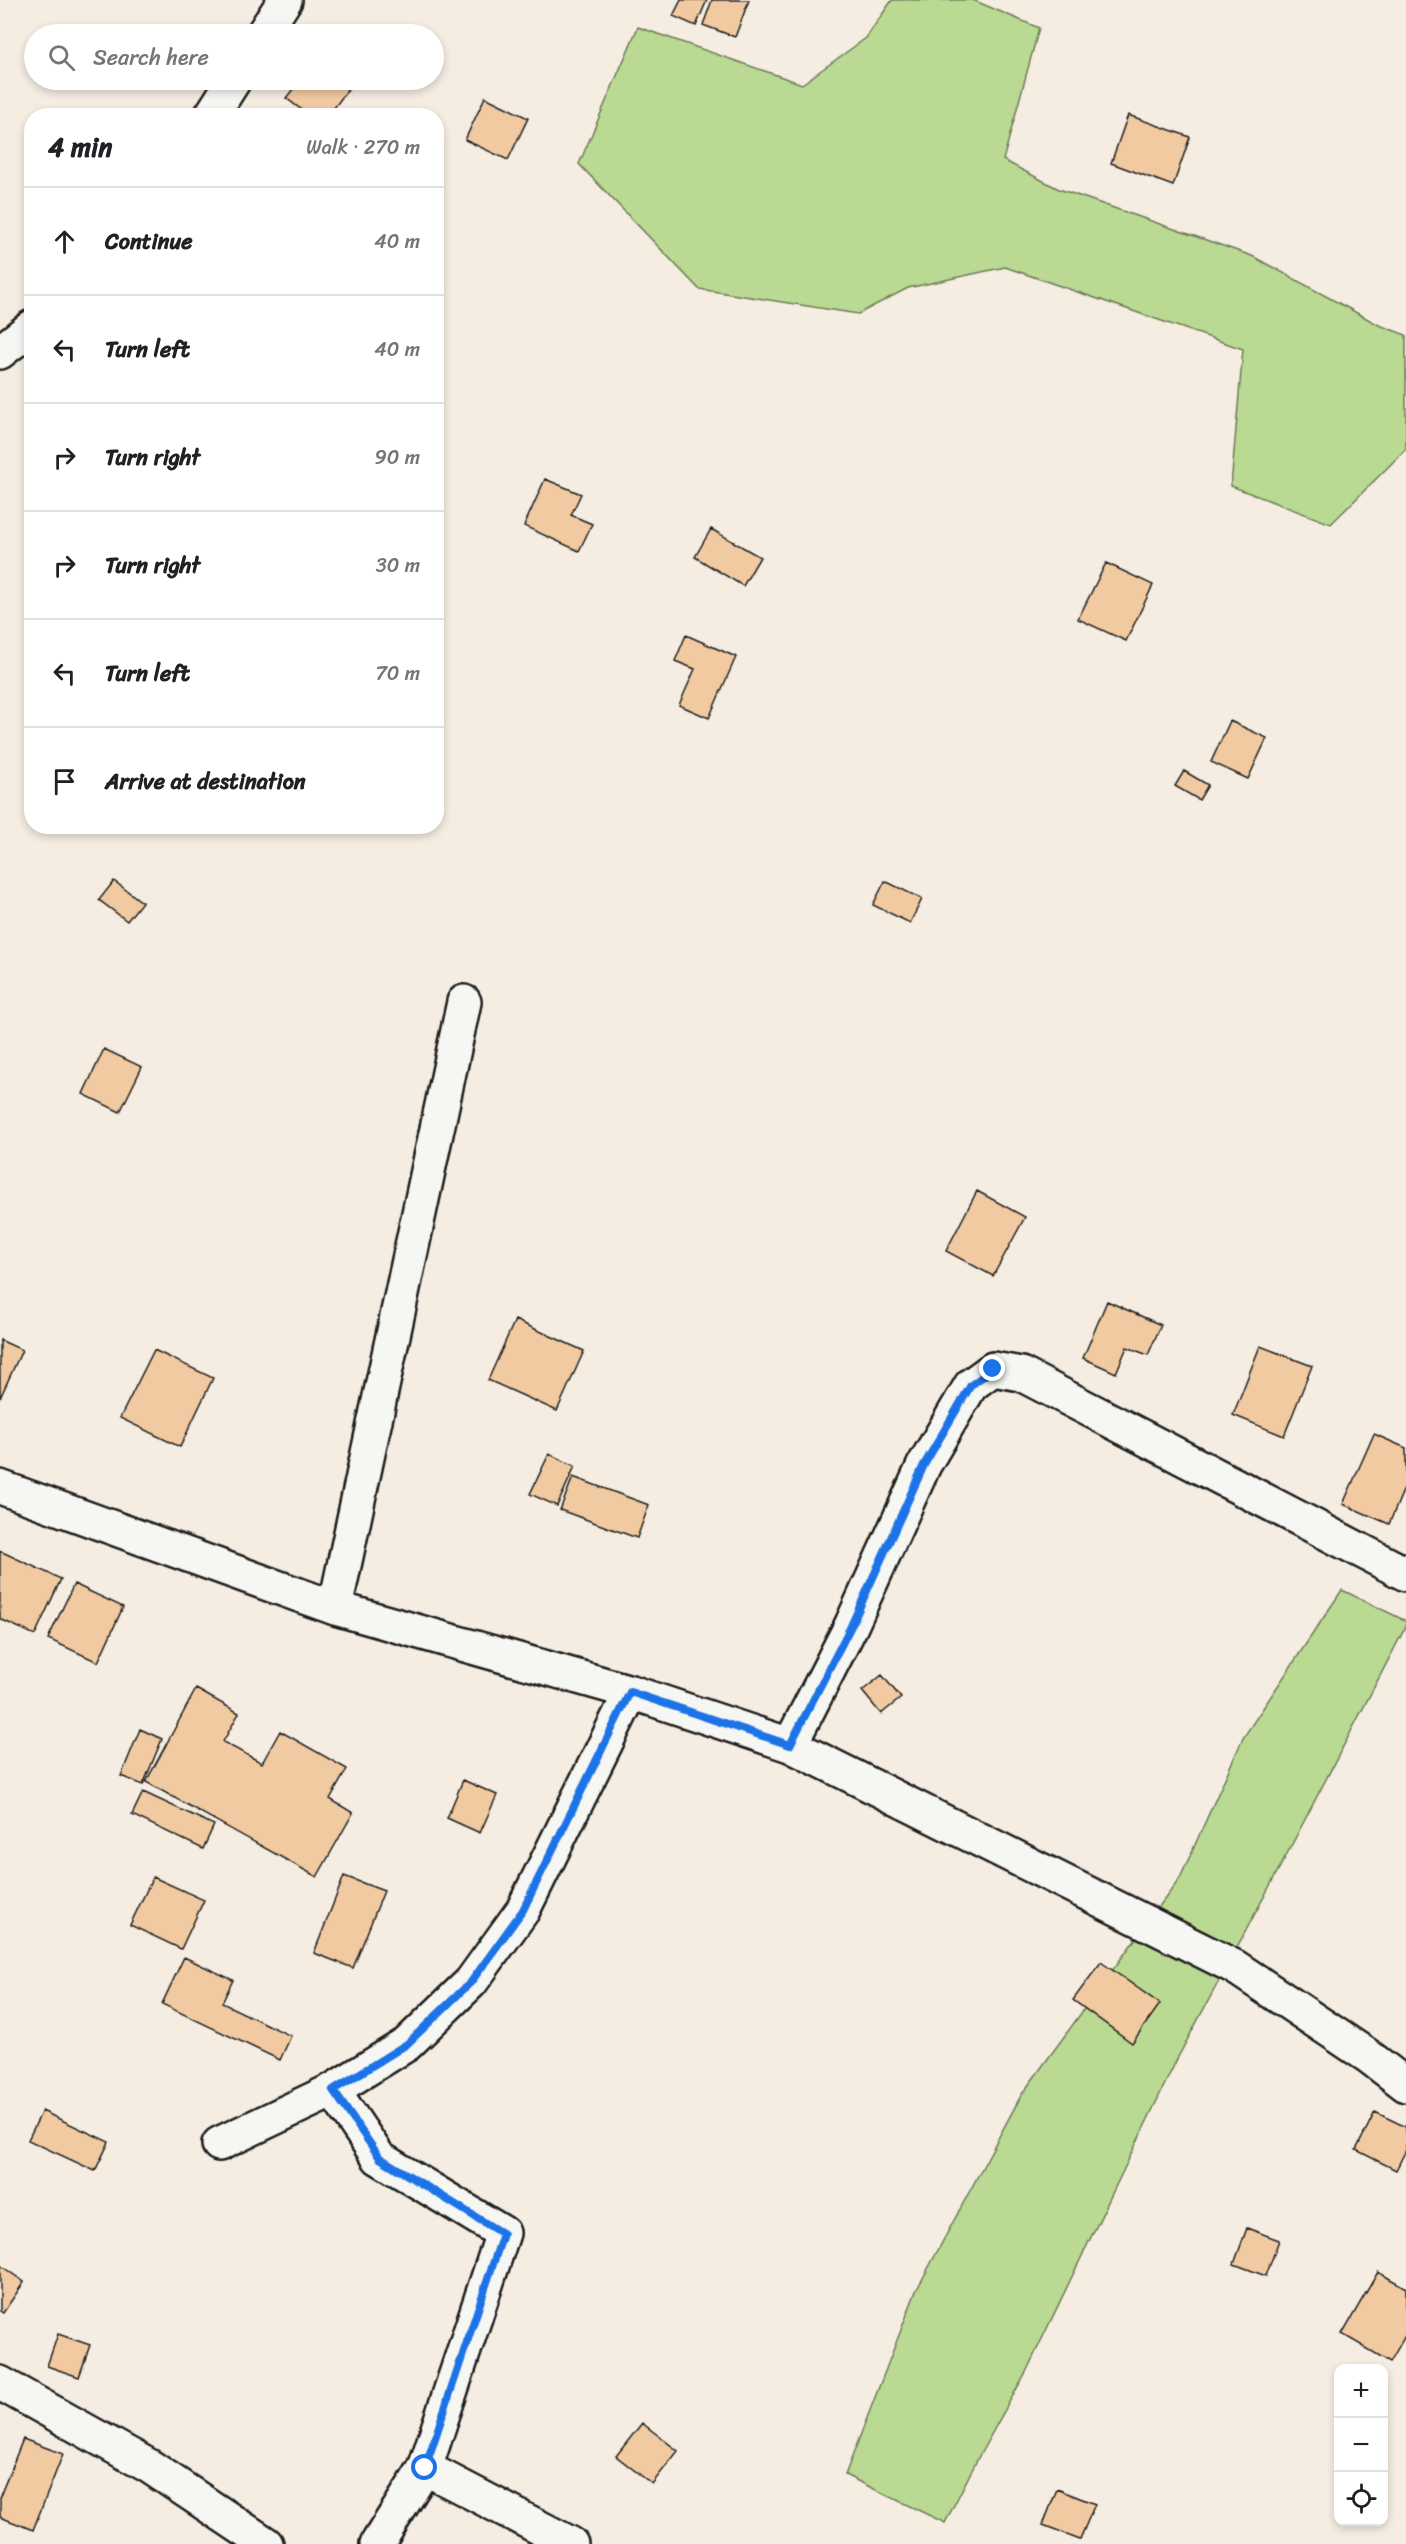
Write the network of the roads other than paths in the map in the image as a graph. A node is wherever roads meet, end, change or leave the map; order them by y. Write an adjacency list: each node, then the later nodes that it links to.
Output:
1 (285, 0): 2 (street)
2 (269, 24)
3 (228, 90): 4 (street)
4 (216, 108)
5 (24, 333): 6 (street)
6 (0, 352)
7 (464, 1002): 10 (street)
8 (0, 1488): 10 (street)
9 (1406, 1574): 12 (street)
10 (335, 1608): 11 (street)
11 (630, 1692): 12 (street); 14 (street)
12 (790, 1745): 13 (street)
13 (1406, 2085)
14 (333, 2090): 15 (street); 17 (street)
15 (219, 2144)
16 (0, 2383): 18 (street)
17 (425, 2468): 19 (street); 20 (street)
18 (266, 2544)
19 (377, 2544)
20 (571, 2544)

